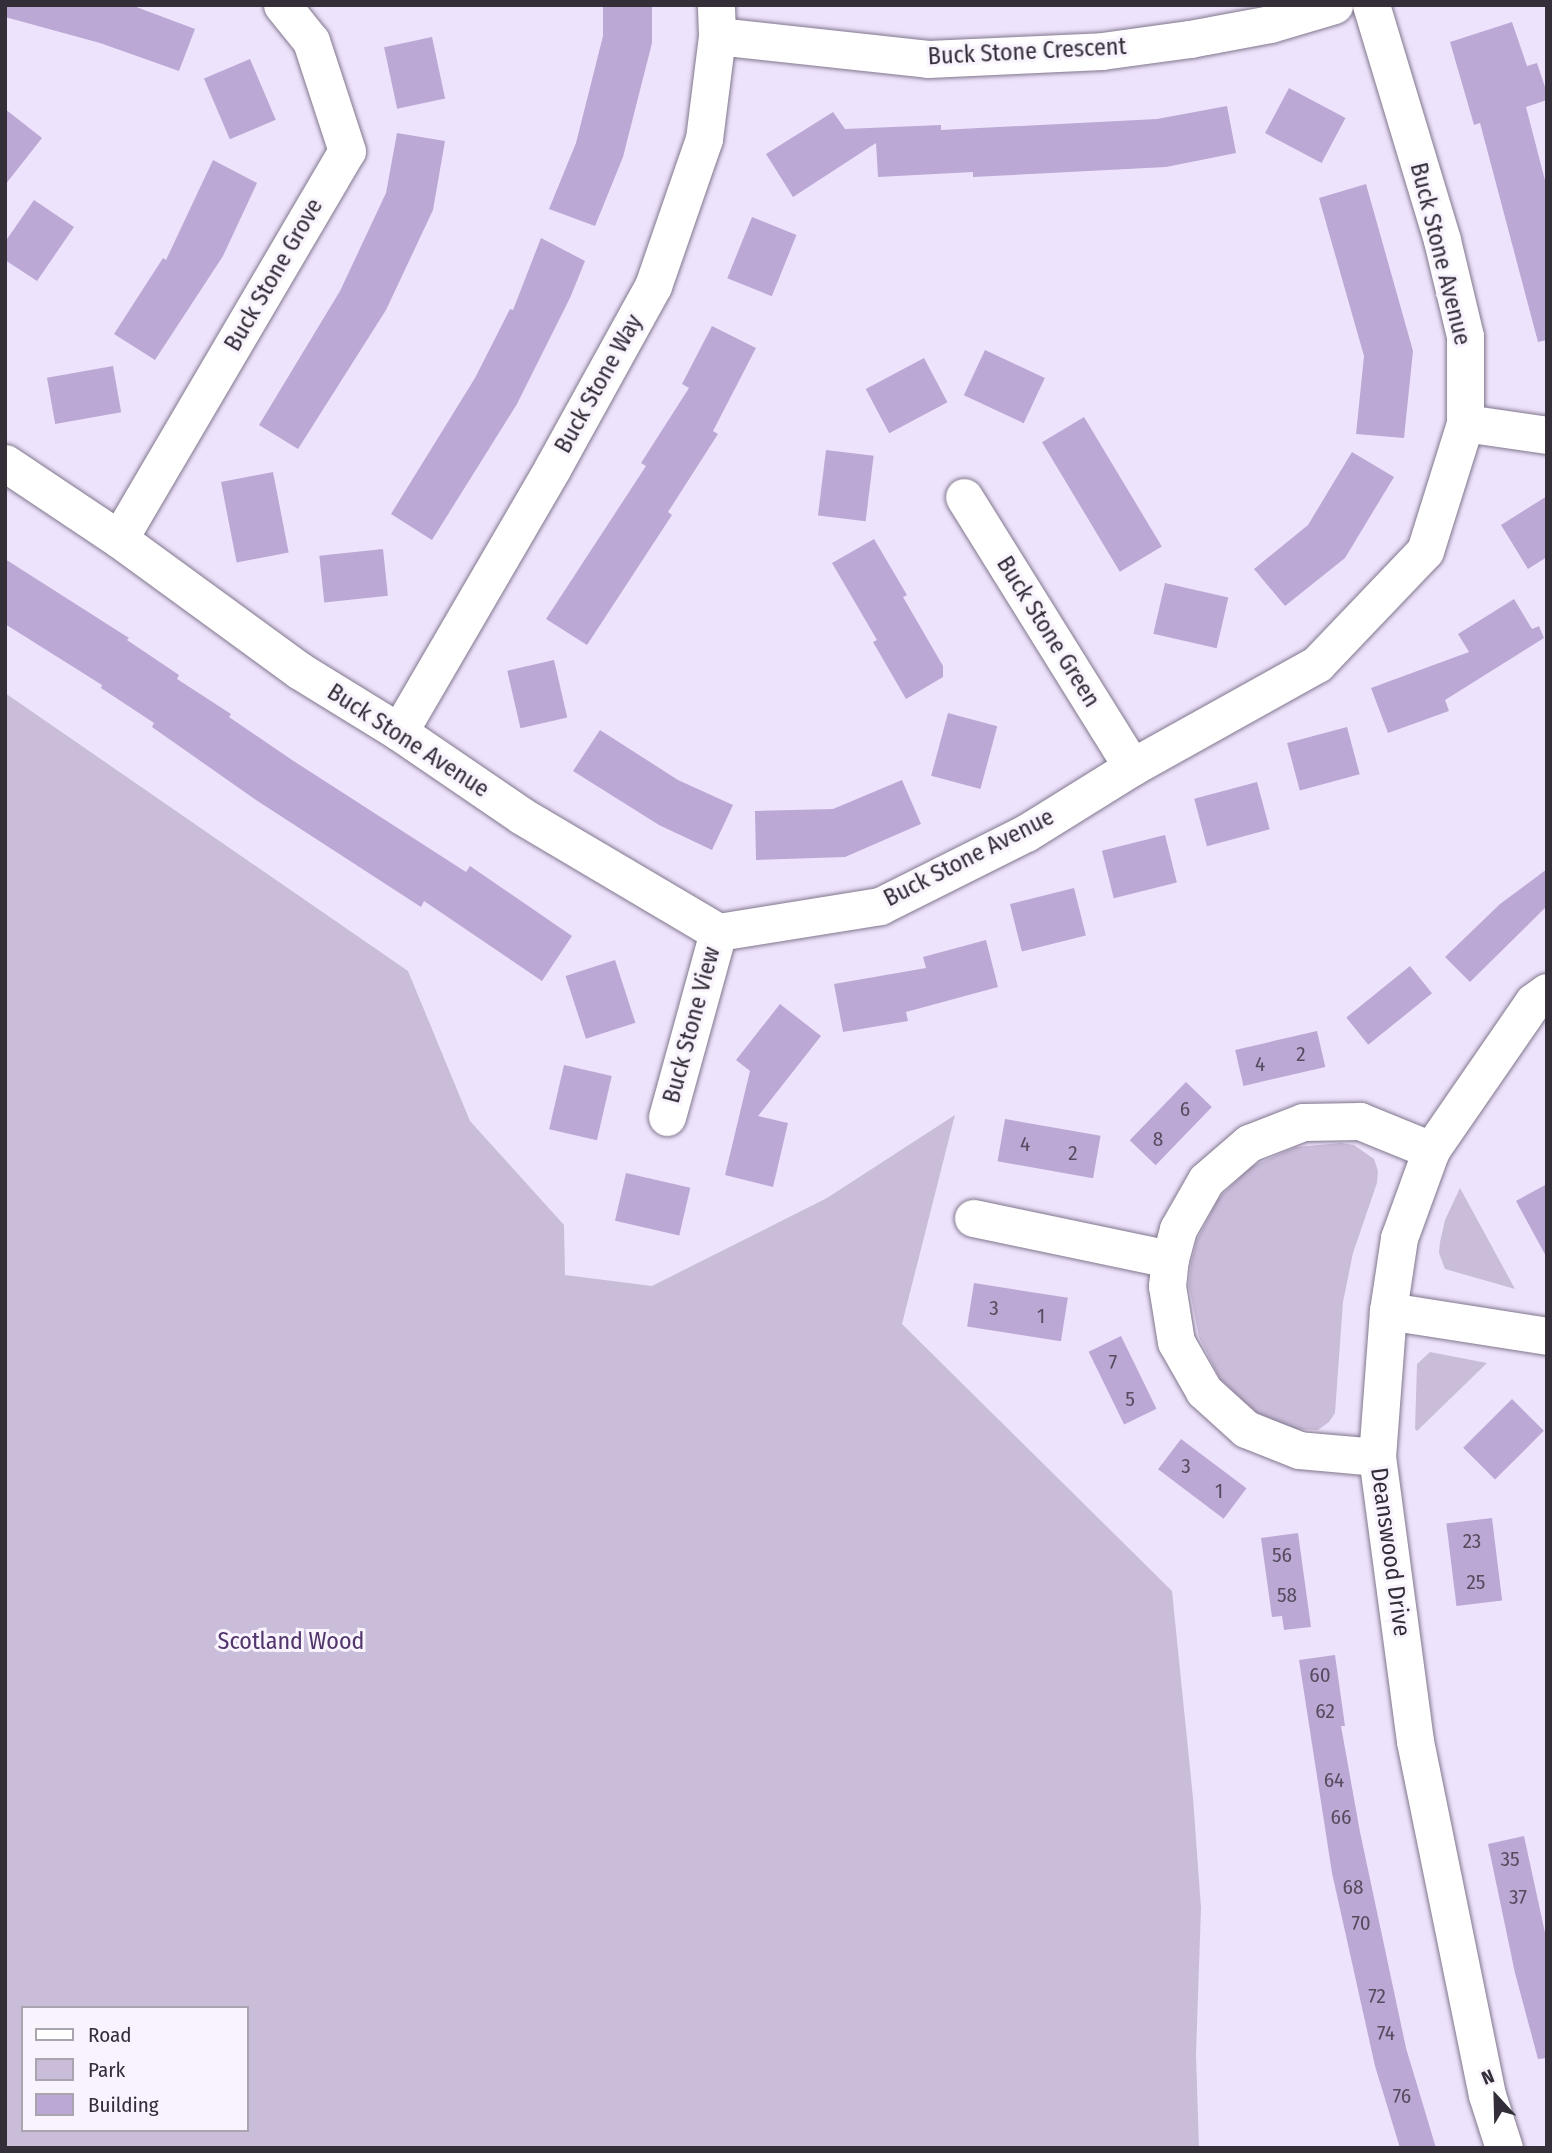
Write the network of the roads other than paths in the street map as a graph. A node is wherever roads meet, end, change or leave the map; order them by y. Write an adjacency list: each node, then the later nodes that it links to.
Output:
1 (282, 5): 9 (street, Buck Stone Grove)
2 (1334, 5): 4 (street, Buck Stone Crescent)
3 (1371, 5): 5 (street, Buck Stone Avenue)
4 (716, 21): 10 (street, Buck Stone Way)
5 (1465, 423): 6 (street); 11 (street, Buck Stone Avenue)
6 (1547, 435)
7 (5, 463): 9 (street, Buck Stone Avenue)
8 (964, 497): 11 (street, Buck Stone Green)
9 (120, 539): 10 (street, Buck Stone Avenue)
10 (399, 732): 12 (street, Buck Stone Avenue)
11 (1132, 767): 12 (street, Buck Stone Avenue)
12 (718, 932): 14 (street, Buck Stone View)
13 (1547, 992): 15 (street, Deanswood Drive)
14 (667, 1117)
15 (1431, 1150): 17 (street); 18 (street, Deanswood Drive)
16 (973, 1217): 17 (street)
17 (1170, 1259): 20 (street)
18 (1388, 1311): 19 (street); 20 (street, Deanswood Drive)
19 (1547, 1336)
20 (1377, 1457): 21 (street, Deanswood Drive)
21 (1504, 2148)

